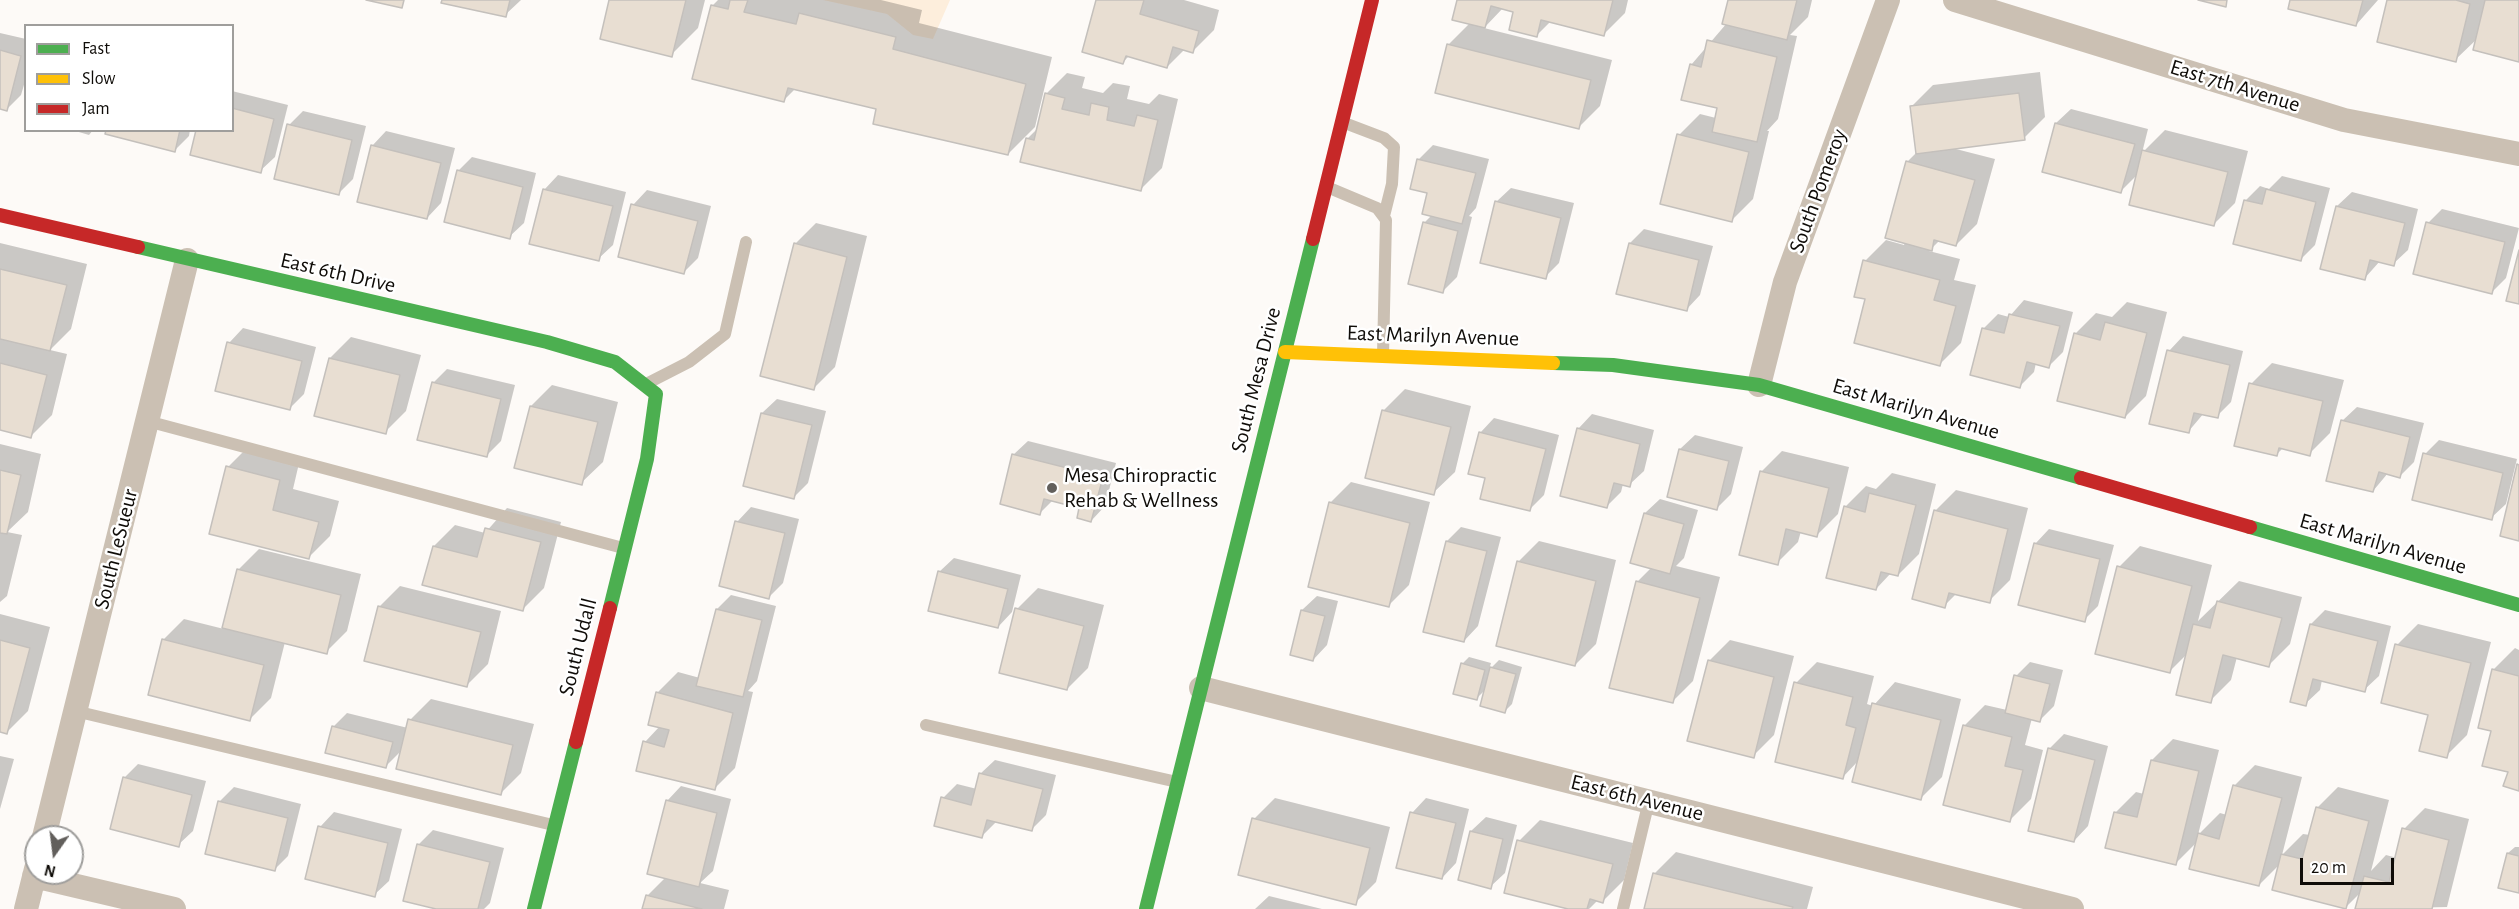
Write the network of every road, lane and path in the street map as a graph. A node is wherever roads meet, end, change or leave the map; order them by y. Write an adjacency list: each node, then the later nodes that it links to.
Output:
1 (1372, 0): 4 (street, South Mesa Drive)
2 (1888, 0): 14 (street, South Pomeroy)
3 (1955, 0): 5 (street, East 7th Avenue)
4 (1341, 121): 6 (street, South Mesa Drive); 8 (lane)
5 (2519, 154)
6 (1325, 186): 8 (lane); 11 (street, South Mesa Drive)
7 (0, 215): 10 (street, East 6th Drive)
8 (1384, 216): 12 (lane)
9 (746, 242): 13 (lane)
10 (187, 260): 13 (street, East 6th Drive); 16 (street, South LeSueur)
11 (1285, 352): 12 (street, East Marilyn Avenue); 19 (street, South Mesa Drive)
12 (1383, 356): 14 (street, East Marilyn Avenue)
13 (644, 385): 15 (street, East 6th Drive)
14 (1759, 385): 18 (street, East Marilyn Avenue)
15 (656, 394): 17 (street, South Udall)
16 (147, 421): 17 (lane); 20 (street, South LeSueur)
17 (624, 549): 25 (street, South Udall)
18 (2519, 605)
19 (1201, 688): 22 (street, South Mesa Drive); 23 (street, East 6th Avenue)
20 (75, 711): 24 (street, South LeSueur); 25 (lane)
21 (926, 725): 22 (lane)
22 (1178, 782): 31 (street, South Mesa Drive)
23 (1649, 801): 32 (lane); 33 (street, East 6th Avenue)
24 (47, 825)
25 (554, 825): 30 (street, South Udall)
26 (32, 885): 28 (street)
27 (81, 885): 29 (street)
28 (26, 909)
29 (174, 909)
30 (534, 909)
31 (1146, 909)
32 (1623, 909)
33 (2072, 909)

